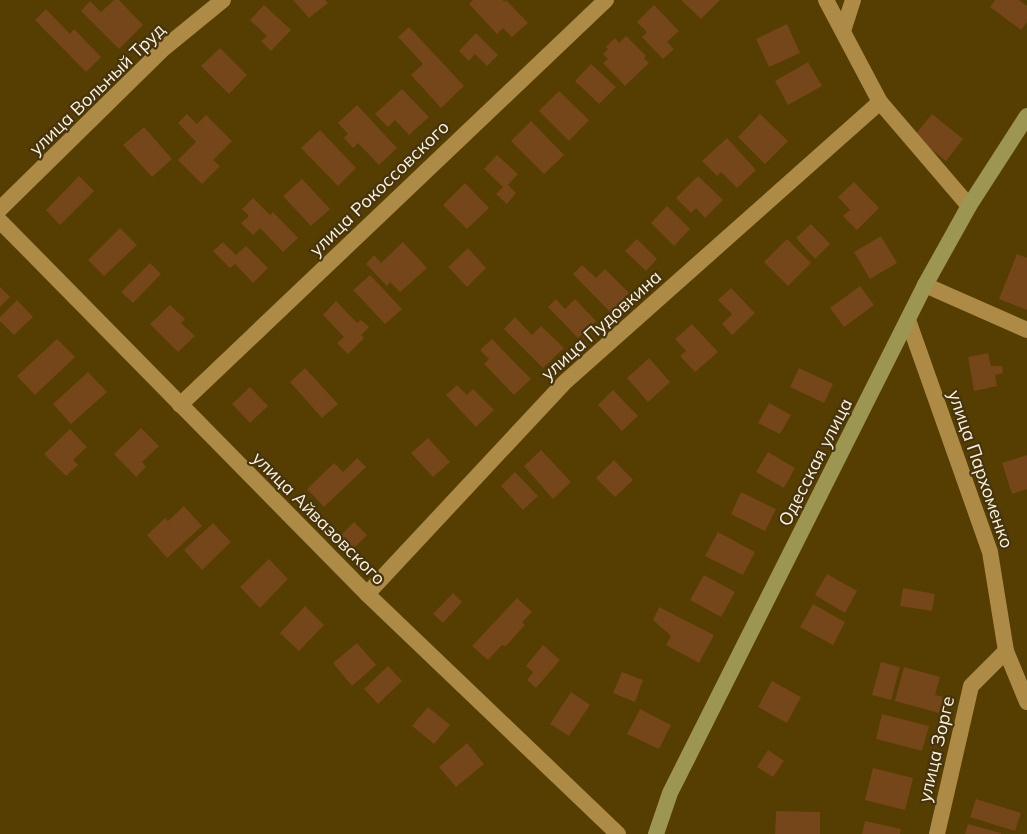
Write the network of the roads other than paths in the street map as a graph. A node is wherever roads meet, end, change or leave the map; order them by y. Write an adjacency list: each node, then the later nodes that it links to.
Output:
1 (224, 0): 9 (street, улица Вольный Труд)
2 (606, 0): 14 (street, улица Рокоссовского)
3 (826, 0): 5 (street)
4 (853, 0): 5 (street)
5 (843, 31): 6 (street)
6 (880, 102): 8 (street); 15 (street, улица Пудовкина)
7 (1027, 116): 8 (main road, Одесская улица)
8 (969, 206): 11 (main road, Одесская улица)
9 (0, 209)
10 (0, 221): 14 (street, улица Айвазовского)
11 (925, 285): 12 (main road, Одесская улица); 13 (street)
12 (908, 320): 16 (street, улица Пархоменко); 19 (main road, Одесская улица)
13 (1027, 330)
14 (180, 405): 15 (street, улица Айвазовского)
15 (367, 594): 18 (street, улица Айвазовского)
16 (1006, 651): 17 (street, улица Пархоменко); 20 (street, улица Зорге)
17 (1027, 702)
18 (618, 834)
19 (656, 834)
20 (937, 834)

